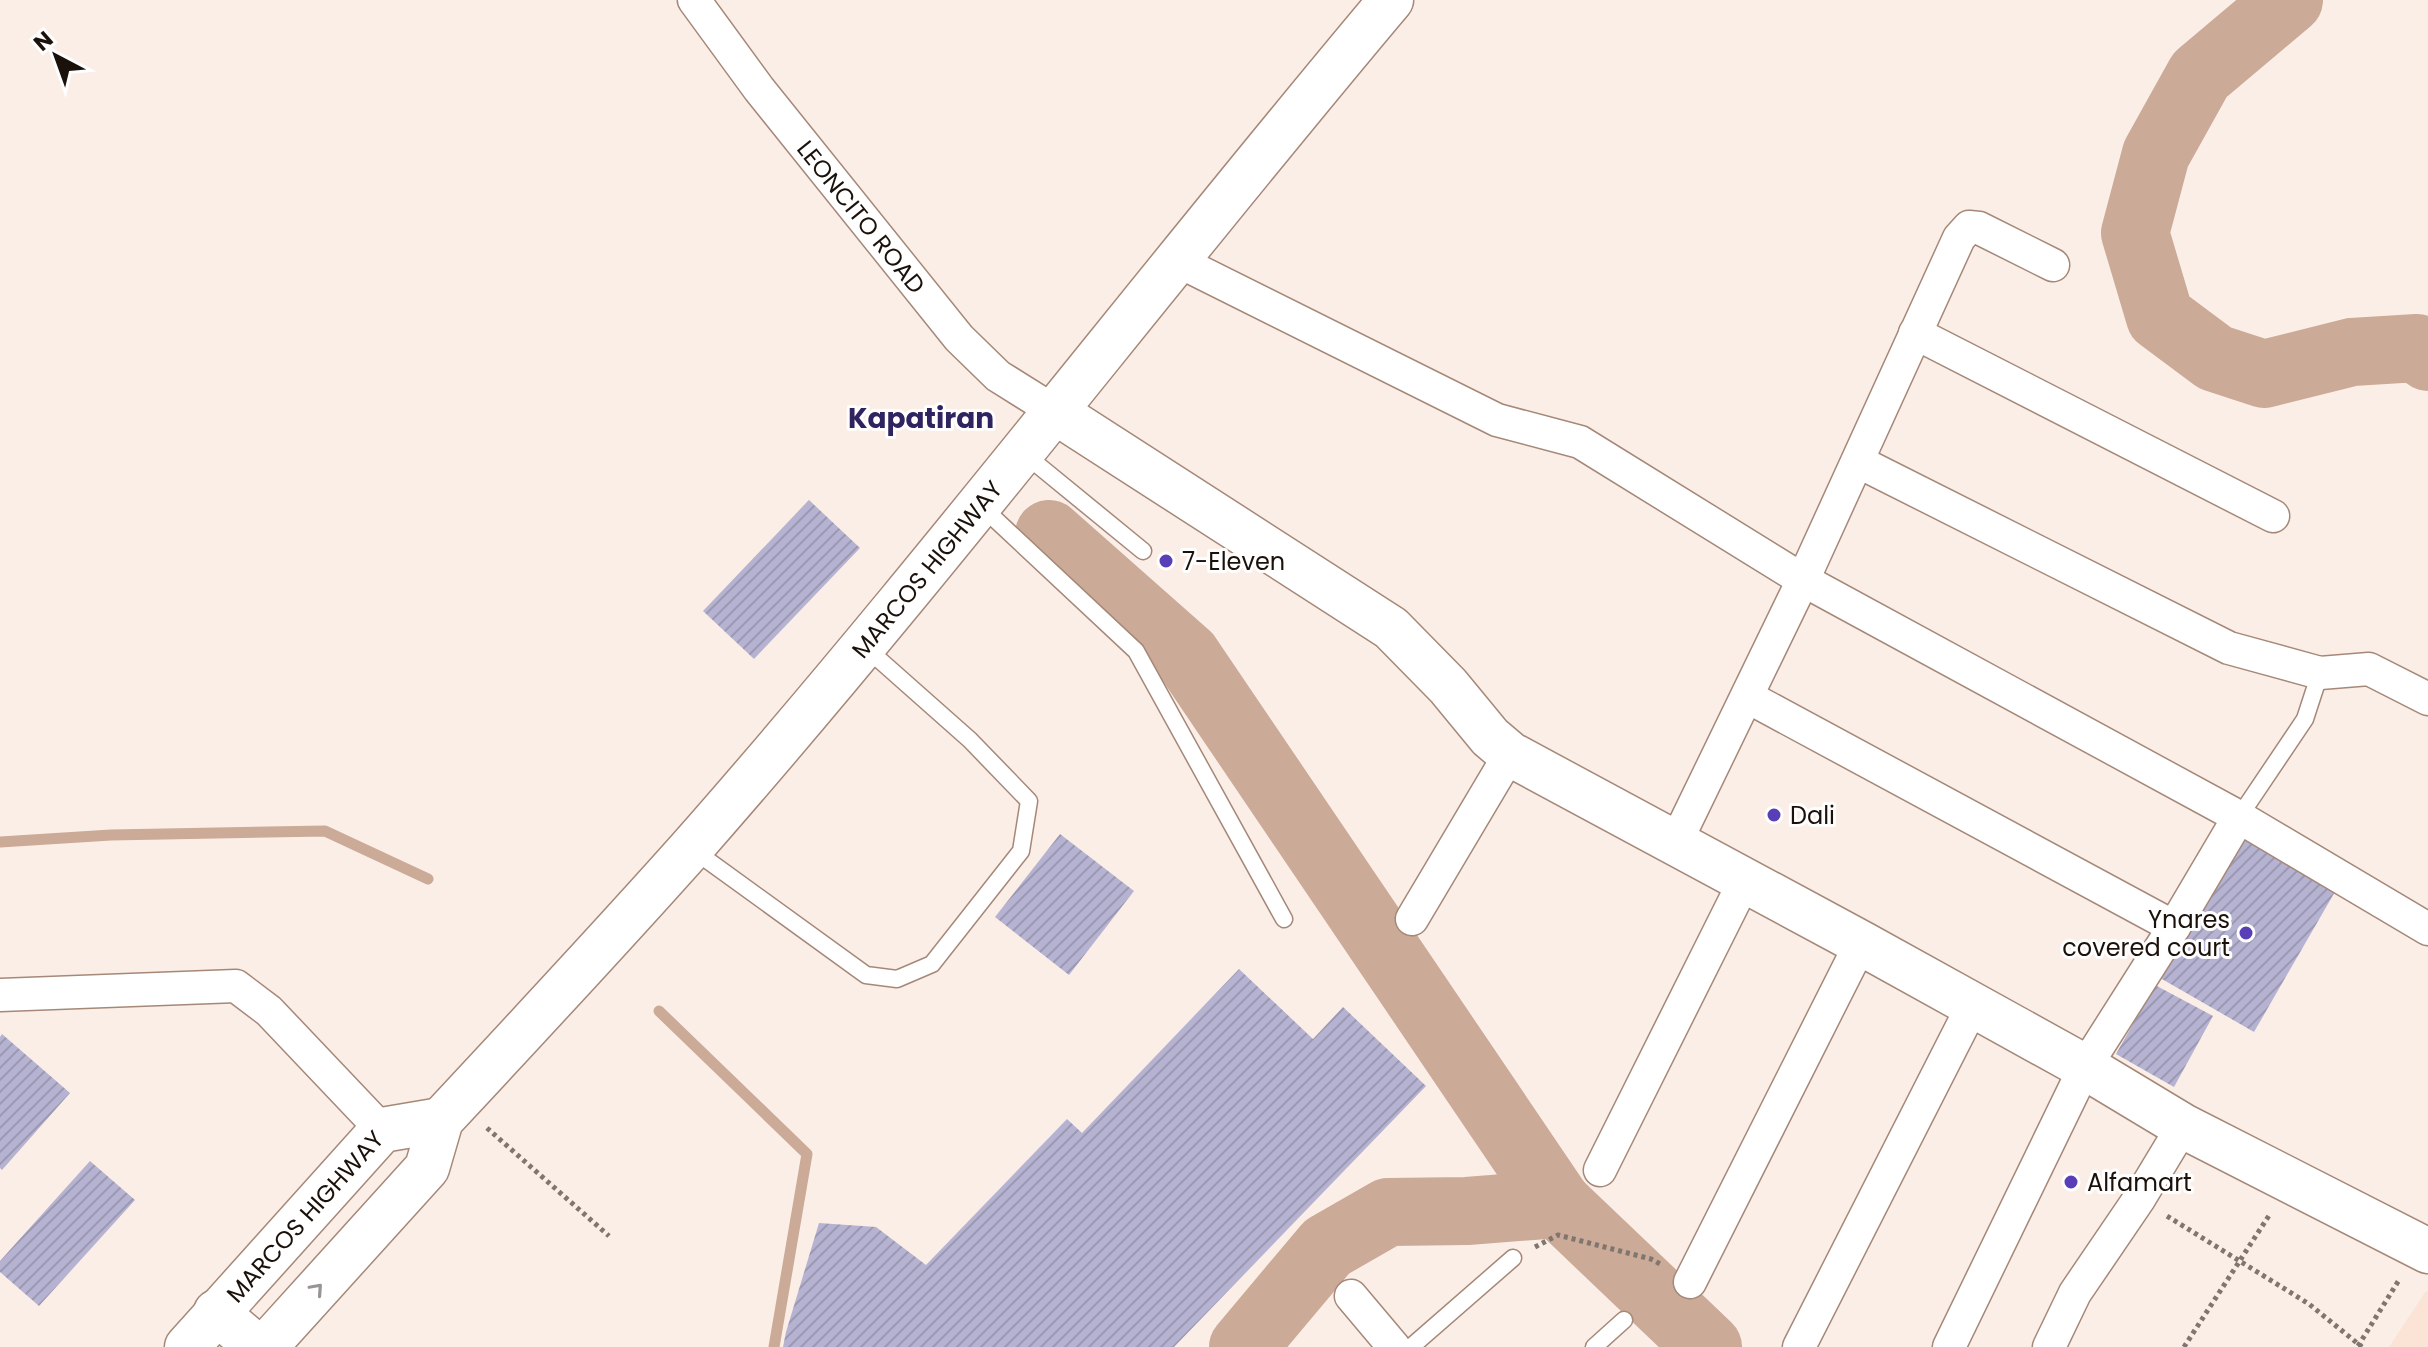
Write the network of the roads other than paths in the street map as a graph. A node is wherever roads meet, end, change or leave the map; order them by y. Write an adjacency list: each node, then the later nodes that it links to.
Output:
1 (694, 0): 6 (street, LEONCITO ROAD)
2 (1391, 0): 3 (main road, MARCOS HIGHWAY)
3 (1176, 260): 6 (main road, MARCOS HIGHWAY); 12 (street)
4 (2053, 265): 5 (street)
5 (1915, 333): 8 (street); 10 (street)
6 (1054, 411): 7 (main road, MARCOS HIGHWAY); 17 (main road)
7 (1021, 451): 9 (main road, MARCOS HIGHWAY); 11 (lane)
8 (1859, 462): 12 (street); 14 (street)
9 (978, 503): 13 (main road, MARCOS HIGHWAY); 22 (lane)
10 (2273, 516)
11 (1143, 551)
12 (1803, 580): 15 (street); 18 (street)
13 (863, 645): 20 (main road, MARCOS HIGHWAY); 20 (lane)
14 (2320, 673): 16 (street); 18 (lane)
15 (1748, 697): 19 (street); 24 (street)
16 (2428, 699)
17 (1510, 754): 19 (main road); 23 (street)
18 (2239, 817): 24 (street); 25 (street)
19 (1675, 844): 21 (main road)
20 (690, 848): 30 (main road, MARCOS HIGHWAY)
21 (1745, 880): 26 (main road); 33 (street)
22 (1284, 919)
23 (1412, 919)
24 (2174, 927): 29 (street)
25 (2428, 929)
26 (1861, 943): 28 (main road); 36 (street)
27 (0, 995): 32 (street)
28 (1973, 1005): 29 (main road); 46 (street)
29 (2085, 1067): 31 (main road); 47 (street)
30 (449, 1111): 32 (main road, MARCOS HIGHWAY); 42 (main road, MARCOS HIGHWAY, one-way to 30)
31 (2183, 1126): 34 (main road); 48 (street)
32 (382, 1130): 38 (main road, MARCOS HIGHWAY)
33 (1600, 1170)
34 (2424, 1249)
35 (1513, 1258): 44 (lane)
36 (1690, 1282)
37 (1351, 1296): 43 (street)
38 (216, 1312): 40 (main road, MARCOS HIGHWAY); 41 (main road)
39 (1624, 1320): 45 (lane)
40 (187, 1347)
41 (257, 1347)
42 (265, 1347)
43 (1394, 1347)
44 (1411, 1347)
45 (1594, 1347)
46 (1799, 1347)
47 (1949, 1347)
48 (2049, 1347)

